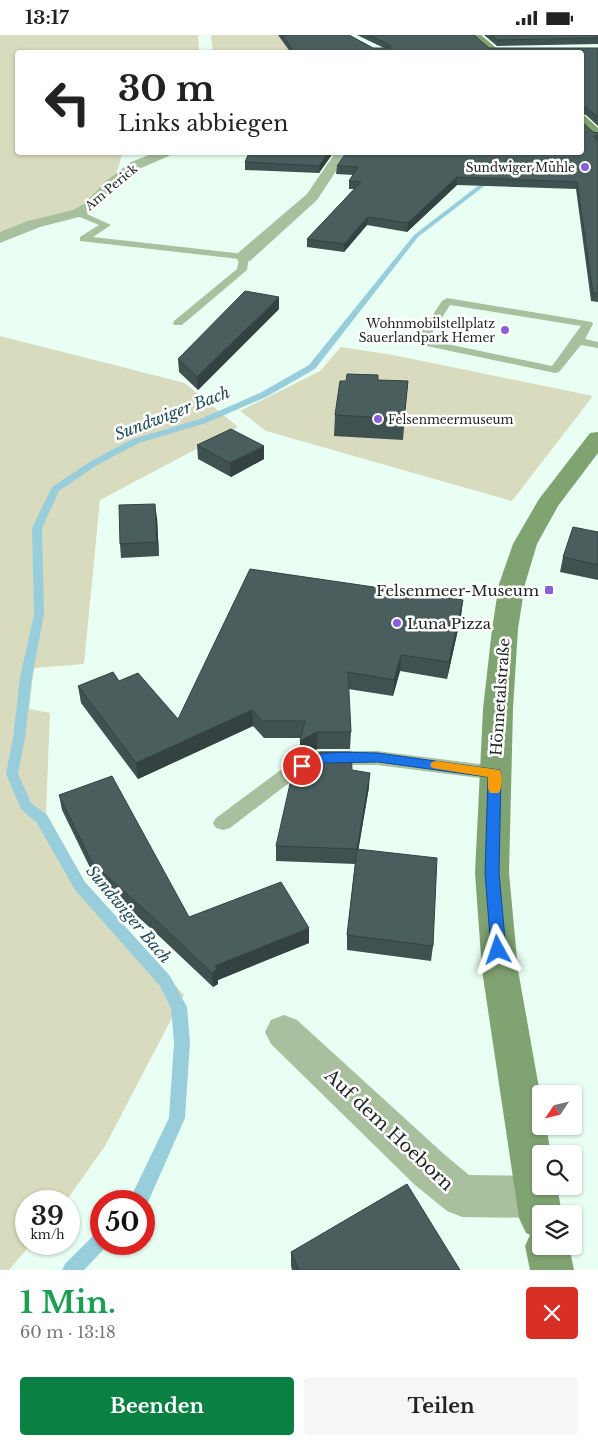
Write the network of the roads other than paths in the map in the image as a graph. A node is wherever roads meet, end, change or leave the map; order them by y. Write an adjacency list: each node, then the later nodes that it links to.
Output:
1 (474, 35): 2 (main road)
2 (494, 50)
3 (584, 122): 4 (main road)
4 (598, 135)
5 (159, 155): 7 (street, Am Perick)
6 (340, 155): 9 (street)
7 (78, 213): 8 (street, Am Perick); 9 (lane)
8 (0, 238)
9 (244, 257): 10 (lane)
10 (178, 323)
11 (578, 341): 11 (lane); 12 (lane)
12 (598, 345)
13 (598, 438): 14 (main road, Hönnetalstraße)
14 (495, 773): 15 (lane); 17 (main road, Hönnetalstraße)
15 (223, 823)
16 (284, 1032): 18 (street, Auf dem Hoeborn)
17 (539, 1205)
18 (532, 1206)
19 (549, 1255): 20 (main road)
20 (552, 1270)

